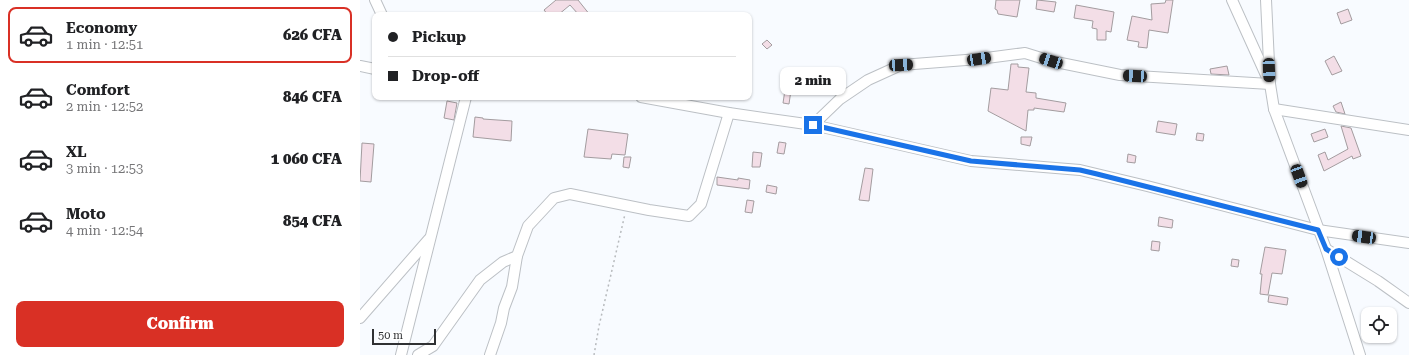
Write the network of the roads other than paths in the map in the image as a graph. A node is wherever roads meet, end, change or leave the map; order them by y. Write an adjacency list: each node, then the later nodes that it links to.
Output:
1 (375, 0): 4 (street)
2 (1232, 0): 7 (street)
3 (1266, 0): 7 (street)
4 (381, 12)
5 (360, 66): 6 (street)
6 (372, 68)
7 (1270, 84): 10 (street); 12 (street)
8 (465, 100): 15 (street)
9 (657, 100): 11 (street)
10 (1274, 109): 13 (street); 14 (street)
11 (728, 113): 12 (street); 18 (street)
12 (813, 125): 14 (street)
13 (1409, 130)
14 (1318, 230): 16 (street); 17 (street)
15 (430, 238): 20 (street); 21 (street)
16 (1409, 243)
17 (1326, 249): 19 (street); 24 (street)
18 (517, 256): 22 (street); 23 (street)
19 (1409, 303)
20 (360, 318)
21 (400, 355)
22 (418, 355)
23 (490, 355)
24 (1360, 355)

